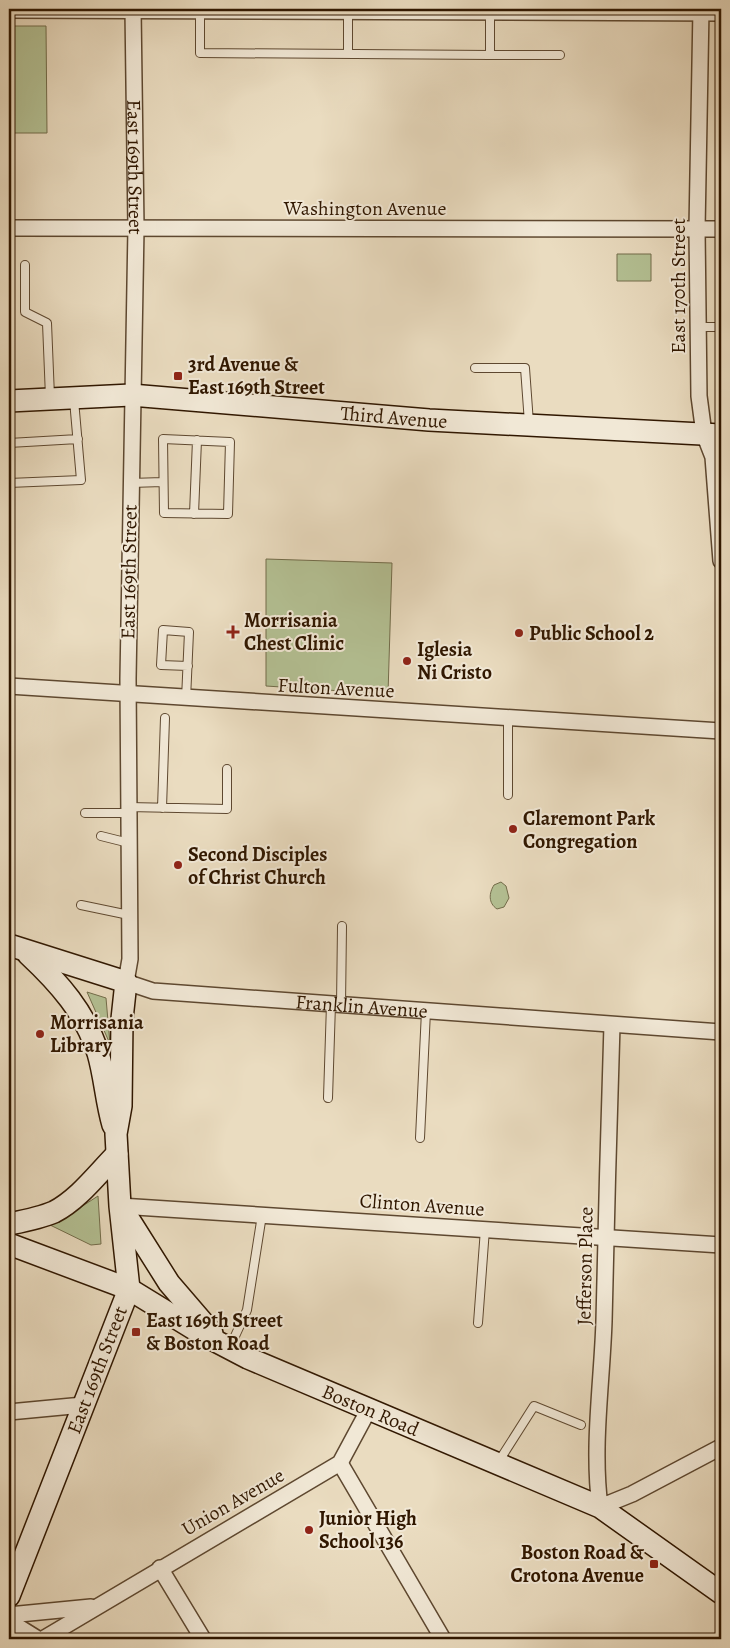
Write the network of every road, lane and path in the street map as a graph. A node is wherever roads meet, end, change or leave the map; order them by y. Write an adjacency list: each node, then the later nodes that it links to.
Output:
1 (9, 10): 2 (street)
2 (133, 10): 3 (street); 12 (street, East 169th Street)
3 (200, 11): 5 (street); 8 (lane)
4 (701, 11): 6 (street); 7 (street); 13 (street, East 170th Street)
5 (348, 12): 6 (street); 8 (lane)
6 (490, 12): 10 (lane)
7 (721, 12)
8 (348, 54): 10 (lane)
9 (560, 55): 10 (lane)
10 (490, 56)
11 (9, 228): 12 (street, Washington Avenue)
12 (136, 228): 13 (street, Washington Avenue); 19 (street, East 169th Street)
13 (697, 229): 14 (street, Washington Avenue); 16 (street, East 170th Street)
14 (721, 229)
15 (25, 265): 21 (lane)
16 (698, 327): 17 (lane); 24 (street, East 170th Street)
17 (721, 327)
18 (474, 368): 23 (lane)
19 (132, 395): 20 (main road, Third Avenue); 23 (main road, Third Avenue); 30 (street, East 169th Street)
20 (74, 398): 21 (main road, Third Avenue); 25 (lane)
21 (50, 399): 22 (main road, Third Avenue)
22 (9, 401)
23 (529, 425): 24 (main road, Third Avenue)
24 (713, 434): 32 (street, East 170th Street)
25 (78, 439): 27 (lane); 29 (lane)
26 (197, 440): 28 (lane); 31 (lane); 31 (lane)
27 (9, 443)
28 (163, 482): 30 (lane); 31 (lane)
29 (9, 483)
30 (130, 483): 35 (street, East 169th Street)
31 (194, 514)
32 (721, 561)
33 (188, 666): 33 (lane); 36 (lane)
34 (9, 686): 35 (street, Fulton Avenue)
35 (128, 695): 36 (street, Fulton Avenue); 43 (street, East 169th Street)
36 (186, 699): 38 (street, Fulton Avenue)
37 (165, 718): 42 (lane)
38 (508, 718): 39 (street, Fulton Avenue); 41 (lane)
39 (721, 731)
40 (228, 769): 42 (lane)
41 (508, 795)
42 (162, 808): 43 (lane)
43 (129, 810): 44 (lane); 46 (street, East 169th Street)
44 (85, 814)
45 (101, 836): 46 (lane)
46 (129, 843): 48 (street, East 169th Street)
47 (81, 905): 48 (lane)
48 (129, 915): 51 (street, East 169th Street)
49 (342, 926): 52 (lane)
50 (16, 948): 51 (main road, Franklin Avenue); 58 (main road, East 169th Street)
51 (126, 982): 52 (street, Franklin Avenue); 58 (main road, East 169th Street)
52 (336, 1004): 53 (street, Franklin Avenue); 56 (lane)
53 (426, 1011): 54 (street, Franklin Avenue); 57 (lane)
54 (612, 1025): 55 (street, Franklin Avenue); 63 (street, Jefferson Place)
55 (721, 1032)
56 (328, 1098)
57 (420, 1138)
58 (117, 1144): 59 (main road, East 169th Street); 61 (main road)
59 (120, 1206): 60 (street, Clinton Avenue); 66 (main road, East 169th Street); 68 (main road)
60 (262, 1215): 62 (street, Clinton Avenue); 68 (lane)
61 (9, 1224)
62 (485, 1229): 63 (street, Clinton Avenue); 67 (lane)
63 (604, 1237): 65 (street, Clinton Avenue); 76 (street, Jefferson Place)
64 (9, 1244): 66 (main road, Boston Road)
65 (721, 1245)
66 (129, 1288): 68 (main road, Boston Road); 69 (main road, East 169th Street)
67 (478, 1323)
68 (227, 1347): 70 (main road, Boston Road)
69 (83, 1405): 71 (street); 79 (main road, East 169th Street)
70 (369, 1409): 74 (street); 75 (main road, Boston Road)
71 (9, 1412)
72 (581, 1425): 75 (lane)
73 (721, 1447): 76 (street)
74 (340, 1462): 77 (street, Union Avenue); 86 (street)
75 (498, 1463): 76 (main road, Boston Road)
76 (600, 1507): 78 (main road, Boston Road)
77 (160, 1568): 80 (street, Union Avenue); 85 (street)
78 (721, 1593)
79 (9, 1596)
80 (95, 1607): 81 (street, Union Avenue); 84 (street, Union Avenue)
81 (9, 1615)
82 (9, 1621): 83 (street)
83 (38, 1639)
84 (43, 1639)
85 (203, 1639)
86 (443, 1639)

